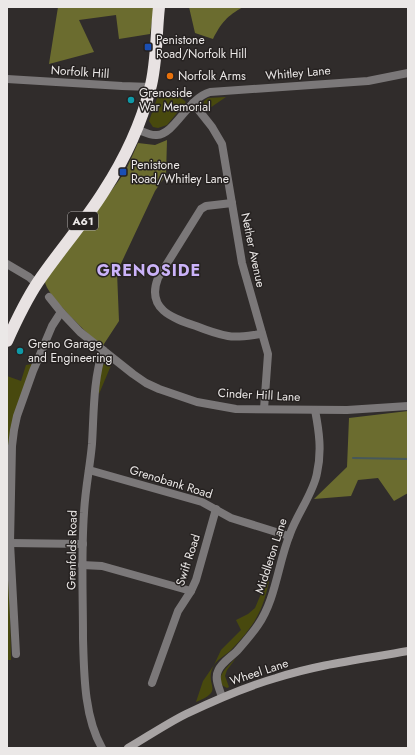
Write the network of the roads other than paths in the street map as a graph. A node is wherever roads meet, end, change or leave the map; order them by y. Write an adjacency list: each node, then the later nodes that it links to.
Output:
1 (159, 7): 4 (highway, A61)
2 (408, 73): 5 (street, Whitley Lane)
3 (7, 79): 4 (street, Norfolk Hill)
4 (151, 87): 6 (highway, A61)
5 (192, 103): 6 (street, Whitley Lane); 7 (street, Nether Avenue)
6 (136, 129): 9 (highway, A61)
7 (232, 203): 12 (street, Nether Avenue); 12 (street)
8 (7, 264): 9 (street)
9 (37, 284): 13 (highway, A61)
10 (49, 297): 11 (street, Cinder Hill Lane)
11 (61, 312): 14 (street, Cinder Hill Lane); 21 (street)
12 (262, 334): 16 (street, Nether Avenue)
13 (7, 341)
14 (102, 350): 16 (street, Cinder Hill Lane); 18 (street, Grenfolds Road)
15 (408, 406): 17 (street, Cinder Hill Lane)
16 (264, 409): 17 (street, Cinder Hill Lane)
17 (315, 410): 20 (street, Middleton Lane)
18 (89, 470): 19 (street, Grenobank Road); 22 (street, Grenfolds Road)
19 (216, 509): 20 (street, Grenobank Road); 24 (street, Swift Road)
20 (289, 536): 28 (street, Middleton Lane)
21 (10, 543): 22 (street); 26 (street)
22 (83, 544): 23 (street, Grenfolds Road)
23 (82, 565): 24 (street); 29 (street, Grenfolds Road)
24 (191, 591): 27 (street, Swift Road)
25 (408, 651): 28 (street, Wheel Lane)
26 (16, 654)
27 (152, 683)
28 (222, 697): 30 (street, Wheel Lane)
29 (102, 748)
30 (128, 748)

